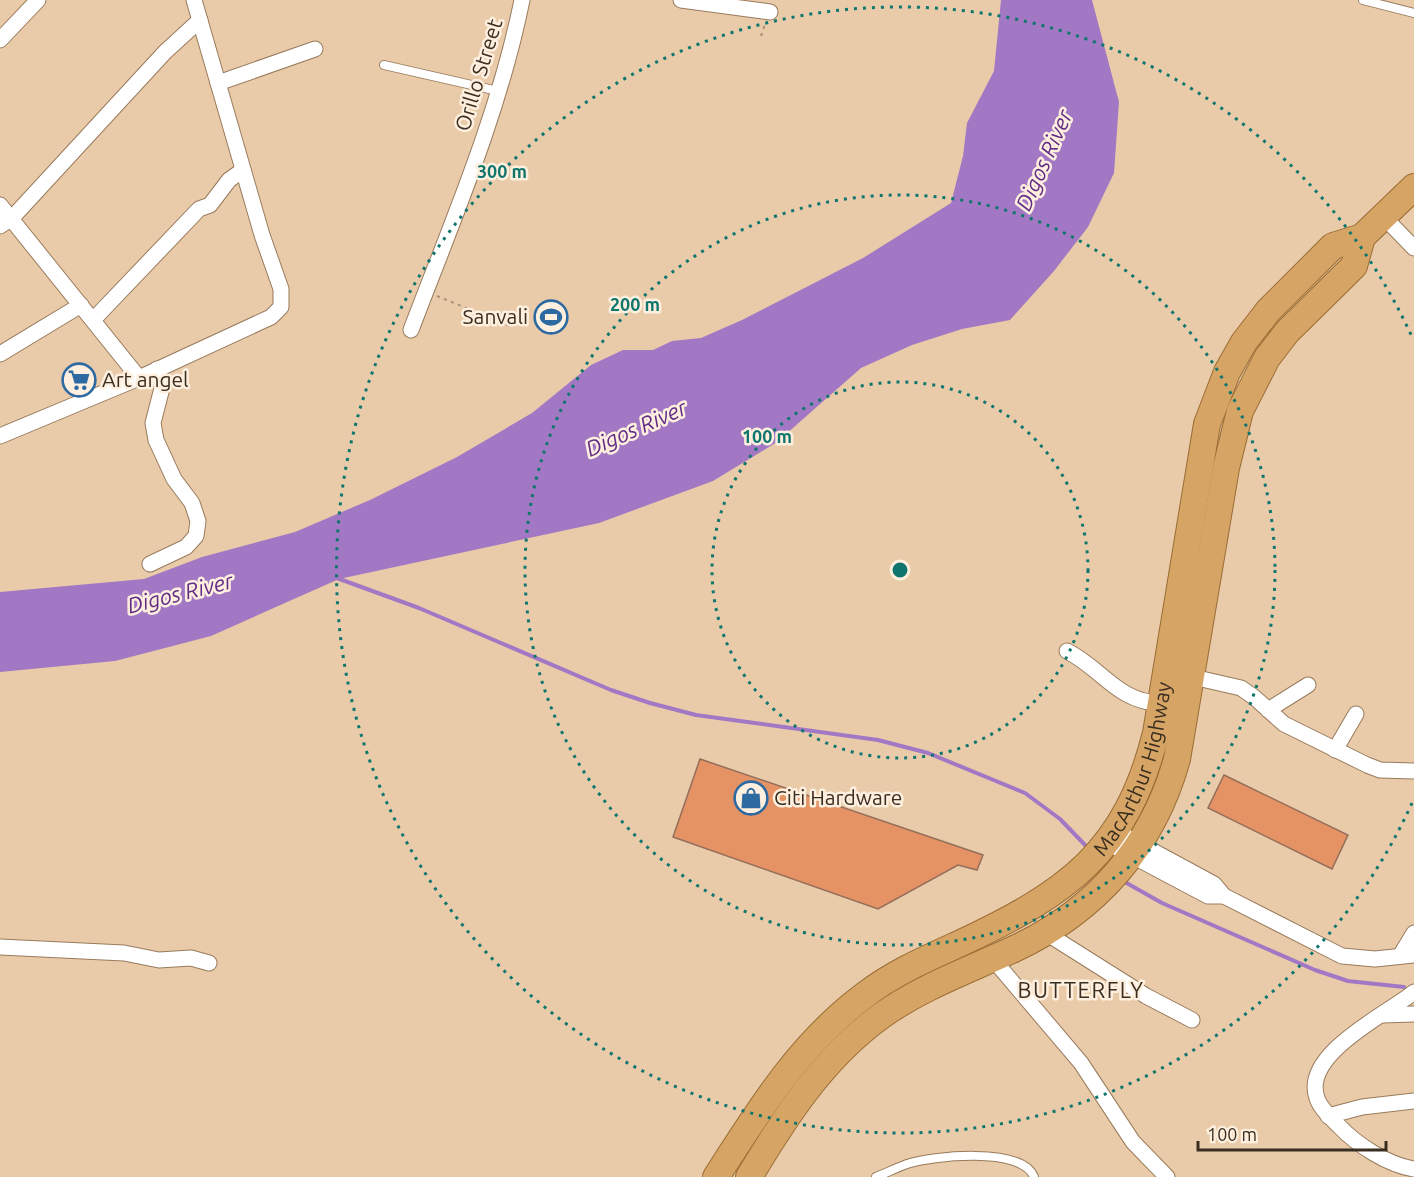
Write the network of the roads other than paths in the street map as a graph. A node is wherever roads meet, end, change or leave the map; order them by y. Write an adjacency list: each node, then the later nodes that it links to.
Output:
1 (38, 0): 9 (street)
2 (194, 0): 8 (street)
3 (522, 0): 13 (street, Orillo Street)
4 (681, 0): 6 (street)
5 (1363, 0): 7 (lane)
6 (770, 12)
7 (1414, 13)
8 (200, 20): 12 (street); 18 (street)
9 (0, 40)
10 (315, 49): 12 (street)
11 (384, 65): 13 (lane)
12 (218, 83): 14 (street)
13 (498, 91): 23 (street, Orillo Street)
14 (243, 170): 22 (street); 25 (street)
15 (1414, 187): 17 (highway, MacArthur Highway)
16 (0, 205): 18 (street)
17 (1383, 216): 19 (highway, MacArthur Highway); 20 (street)
18 (6, 222): 21 (street)
19 (1362, 237): 30 (highway, MacArthur Highway); 32 (highway, MacArthur Highway)
20 (1414, 248)
21 (81, 305): 22 (street); 24 (street)
22 (94, 319): 26 (street)
23 (411, 330)
24 (0, 354)
25 (157, 369): 26 (street); 28 (street)
26 (139, 378): 27 (street)
27 (0, 436)
28 (150, 564)
29 (1067, 651): 32 (street)
30 (1193, 677): 33 (street); 38 (highway, MacArthur Highway)
31 (1308, 685): 33 (street)
32 (1161, 704): 37 (highway, MacArthur Highway)
33 (1268, 710): 35 (street)
34 (1356, 714): 35 (street)
35 (1335, 750): 36 (street)
36 (1414, 771)
37 (1112, 837): 38 (street); 52 (highway, MacArthur Highway)
38 (1137, 849): 39 (highway, MacArthur Highway); 42 (street)
39 (1046, 933): 43 (highway, MacArthur Highway); 48 (street)
40 (1414, 933): 42 (street)
41 (0, 947): 44 (street)
42 (1407, 956)
43 (992, 958): 53 (highway, MacArthur Highway); 56 (street)
44 (209, 963)
45 (1414, 992): 47 (street)
46 (1414, 1014): 47 (street)
47 (1382, 1015): 50 (street)
48 (1192, 1020)
49 (1414, 1101): 50 (street)
50 (1328, 1116): 51 (street)
51 (1414, 1169)
52 (716, 1177)
53 (749, 1177)
54 (876, 1177): 55 (lane)
55 (1034, 1177)
56 (1167, 1177)

